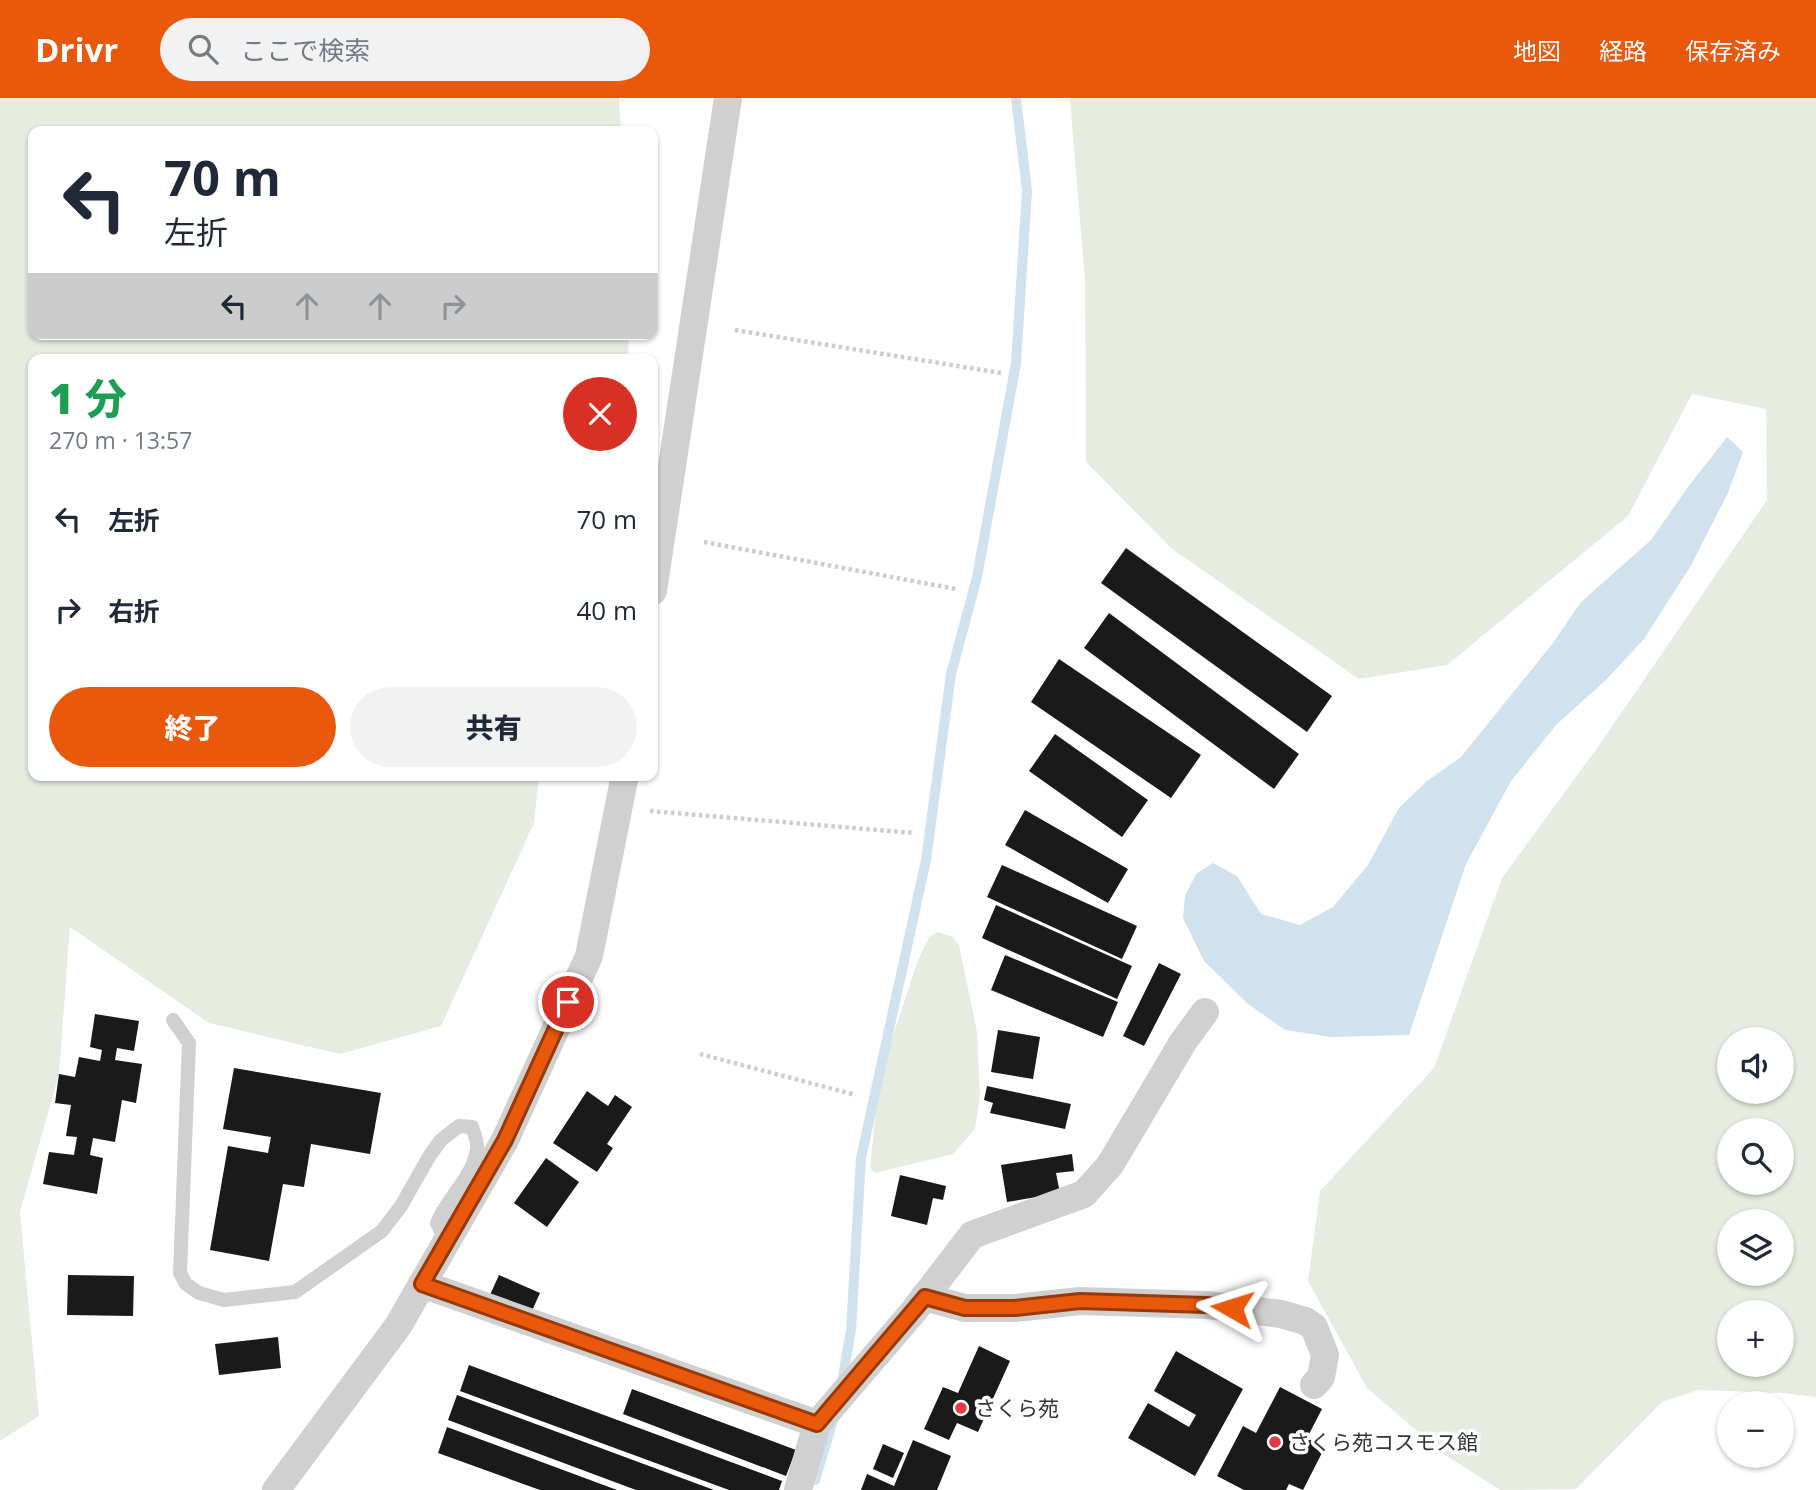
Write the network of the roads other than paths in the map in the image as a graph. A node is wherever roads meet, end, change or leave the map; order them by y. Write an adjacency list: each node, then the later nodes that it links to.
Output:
1 (728, 98): 2 (street)
2 (658, 559)
3 (624, 781): 6 (street)
4 (1205, 1012): 8 (street)
5 (173, 1020): 6 (lane)
6 (446, 1242): 7 (street)
7 (422, 1284): 10 (street); 11 (street)
8 (925, 1297): 9 (street); 10 (street)
9 (1314, 1385)
10 (817, 1424): 12 (street)
11 (276, 1490)
12 (798, 1490)

